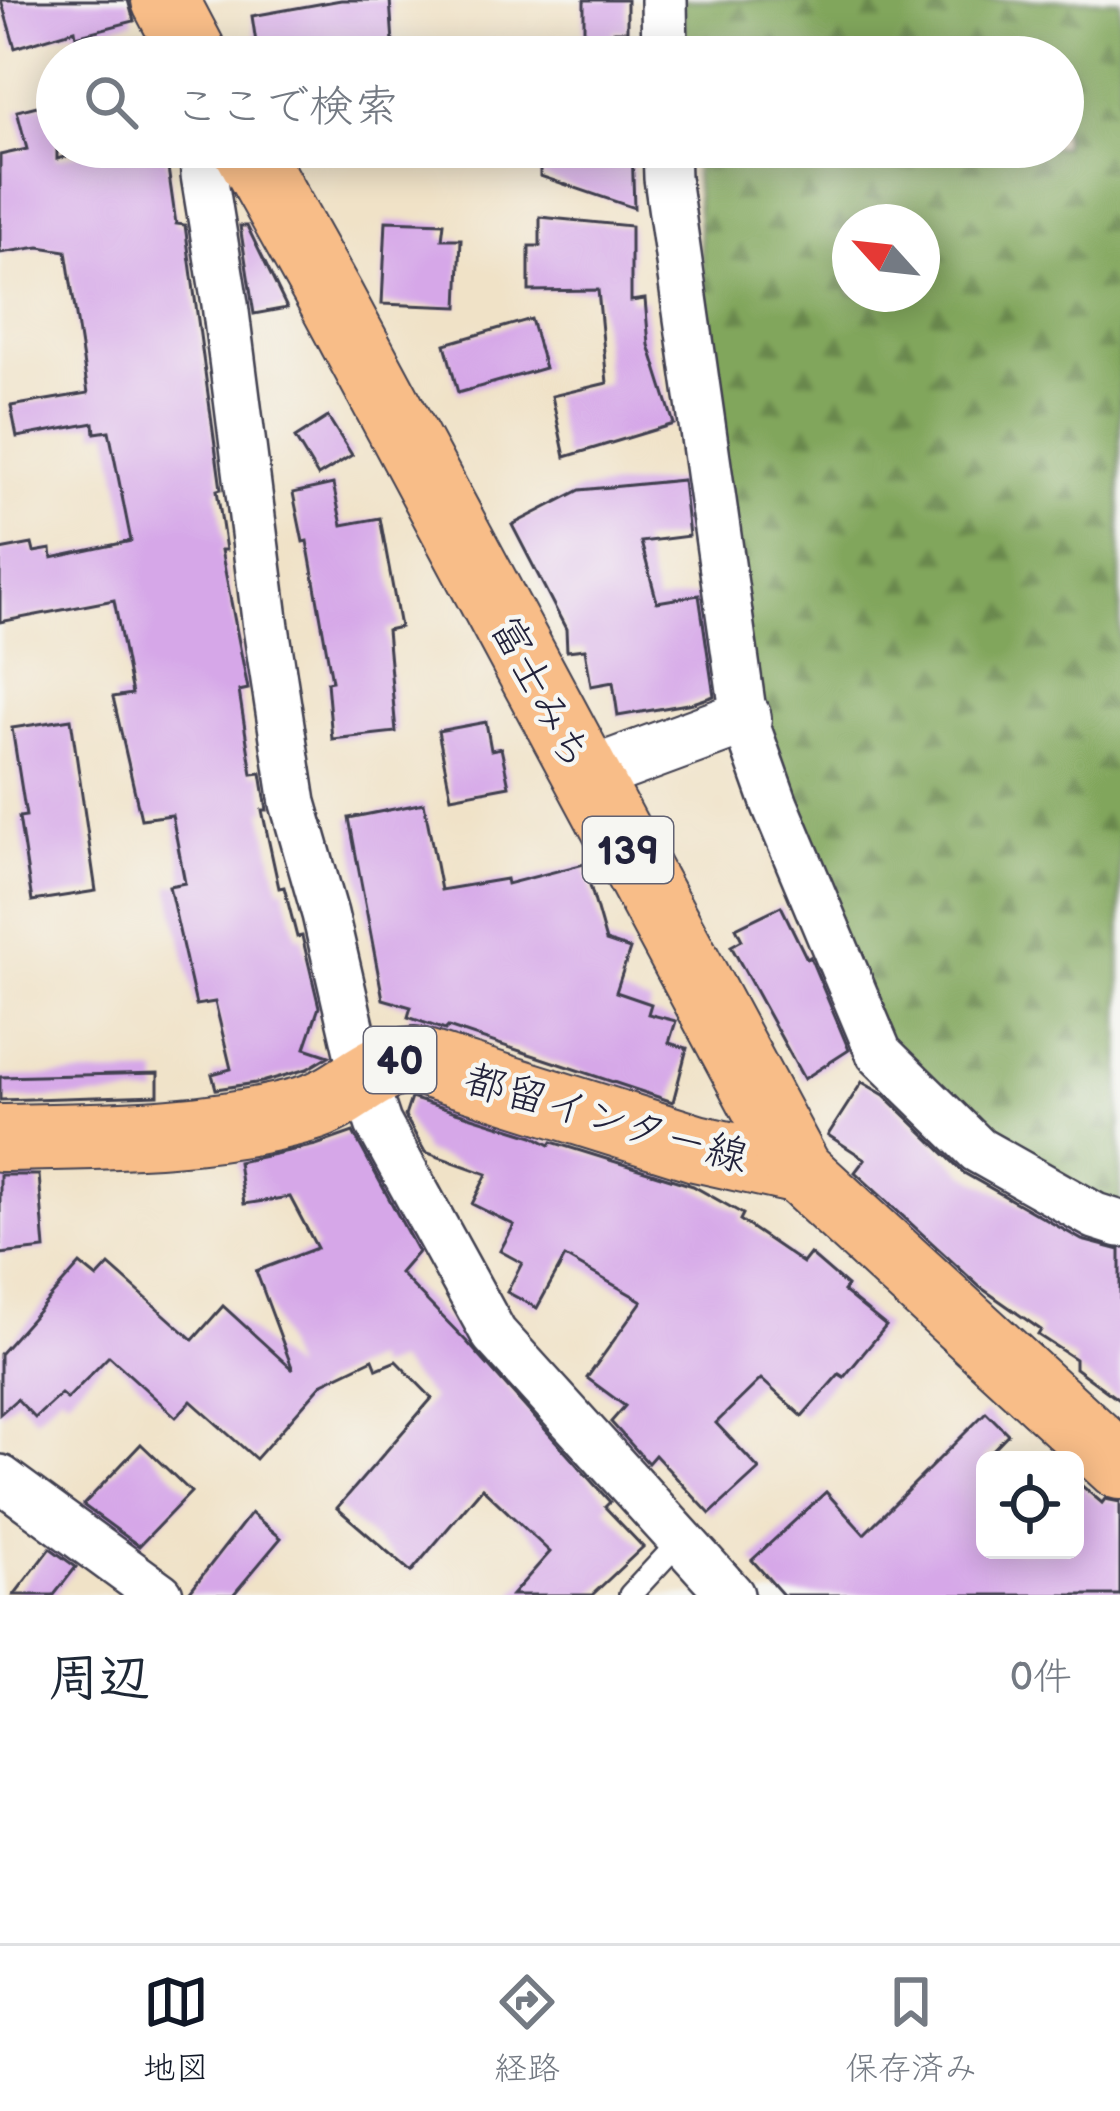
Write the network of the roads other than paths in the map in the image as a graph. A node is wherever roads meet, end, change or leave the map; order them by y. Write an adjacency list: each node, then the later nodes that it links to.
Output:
1 (165, 0): 3 (main road)
2 (664, 0): 4 (street)
3 (185, 36)
4 (665, 36)
5 (204, 168): 10 (street)
6 (257, 168): 9 (main road, 富士みち / 139)
7 (667, 168): 8 (street)
8 (744, 718): 9 (street); 13 (street)
9 (587, 776): 12 (main road, 富士みち / 139)
10 (363, 1078): 11 (main road, 都留インター線 / 40); 12 (main road, 都留インター線 / 40); 16 (street)
11 (0, 1138)
12 (800, 1171): 14 (main road, 富士みち / 139)
13 (1120, 1224)
14 (1120, 1466)
15 (0, 1478): 17 (street)
16 (681, 1540): 18 (lane); 19 (street)
17 (160, 1595)
18 (630, 1595)
19 (731, 1595)

